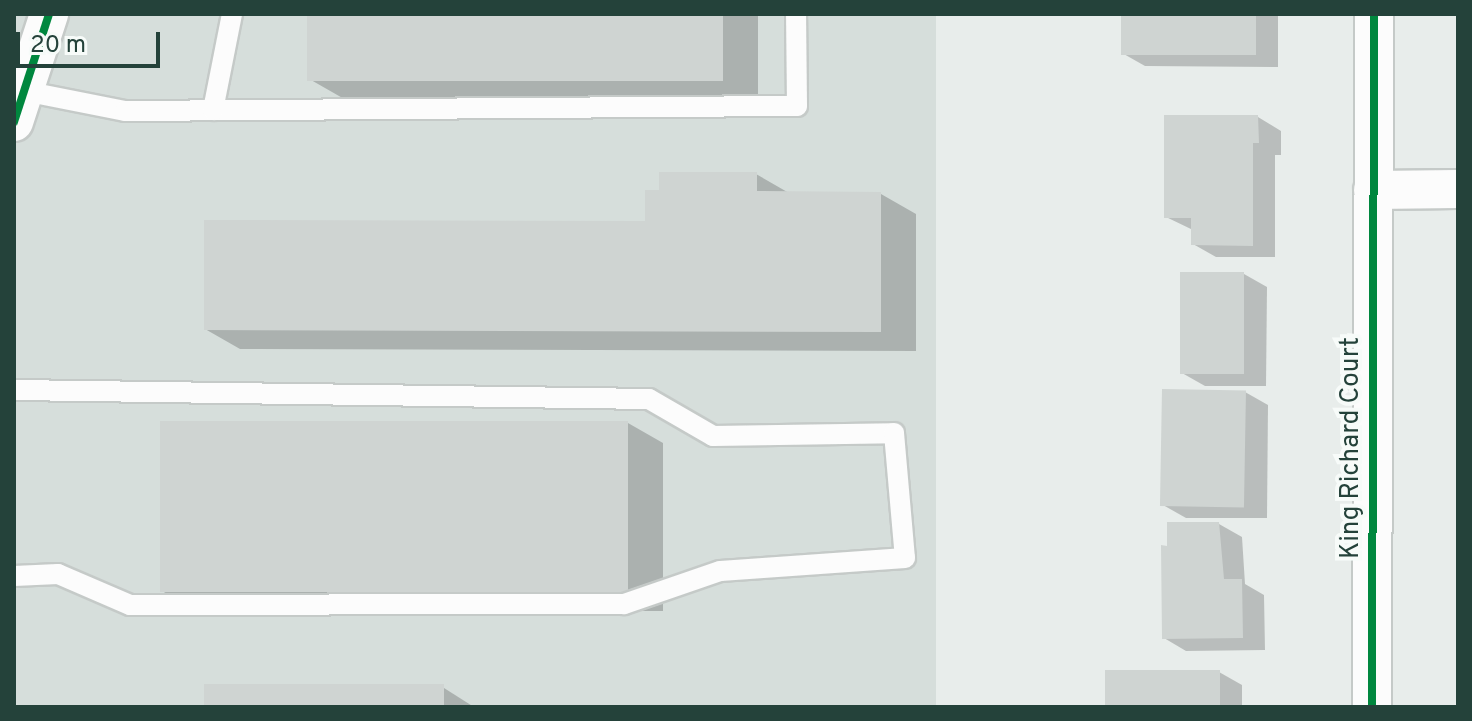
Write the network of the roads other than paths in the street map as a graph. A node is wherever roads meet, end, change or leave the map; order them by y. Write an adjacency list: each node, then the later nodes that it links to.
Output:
1 (49, 14): 5 (street)
2 (232, 14): 6 (lane)
3 (796, 14): 6 (lane)
4 (1374, 14): 8 (street, King Richard Court)
5 (19, 107): 6 (lane)
6 (213, 110)
7 (1458, 189): 8 (street)
8 (1373, 190): 11 (street, King Richard Court)
9 (14, 390): 10 (lane)
10 (14, 576)
11 (1372, 707)

